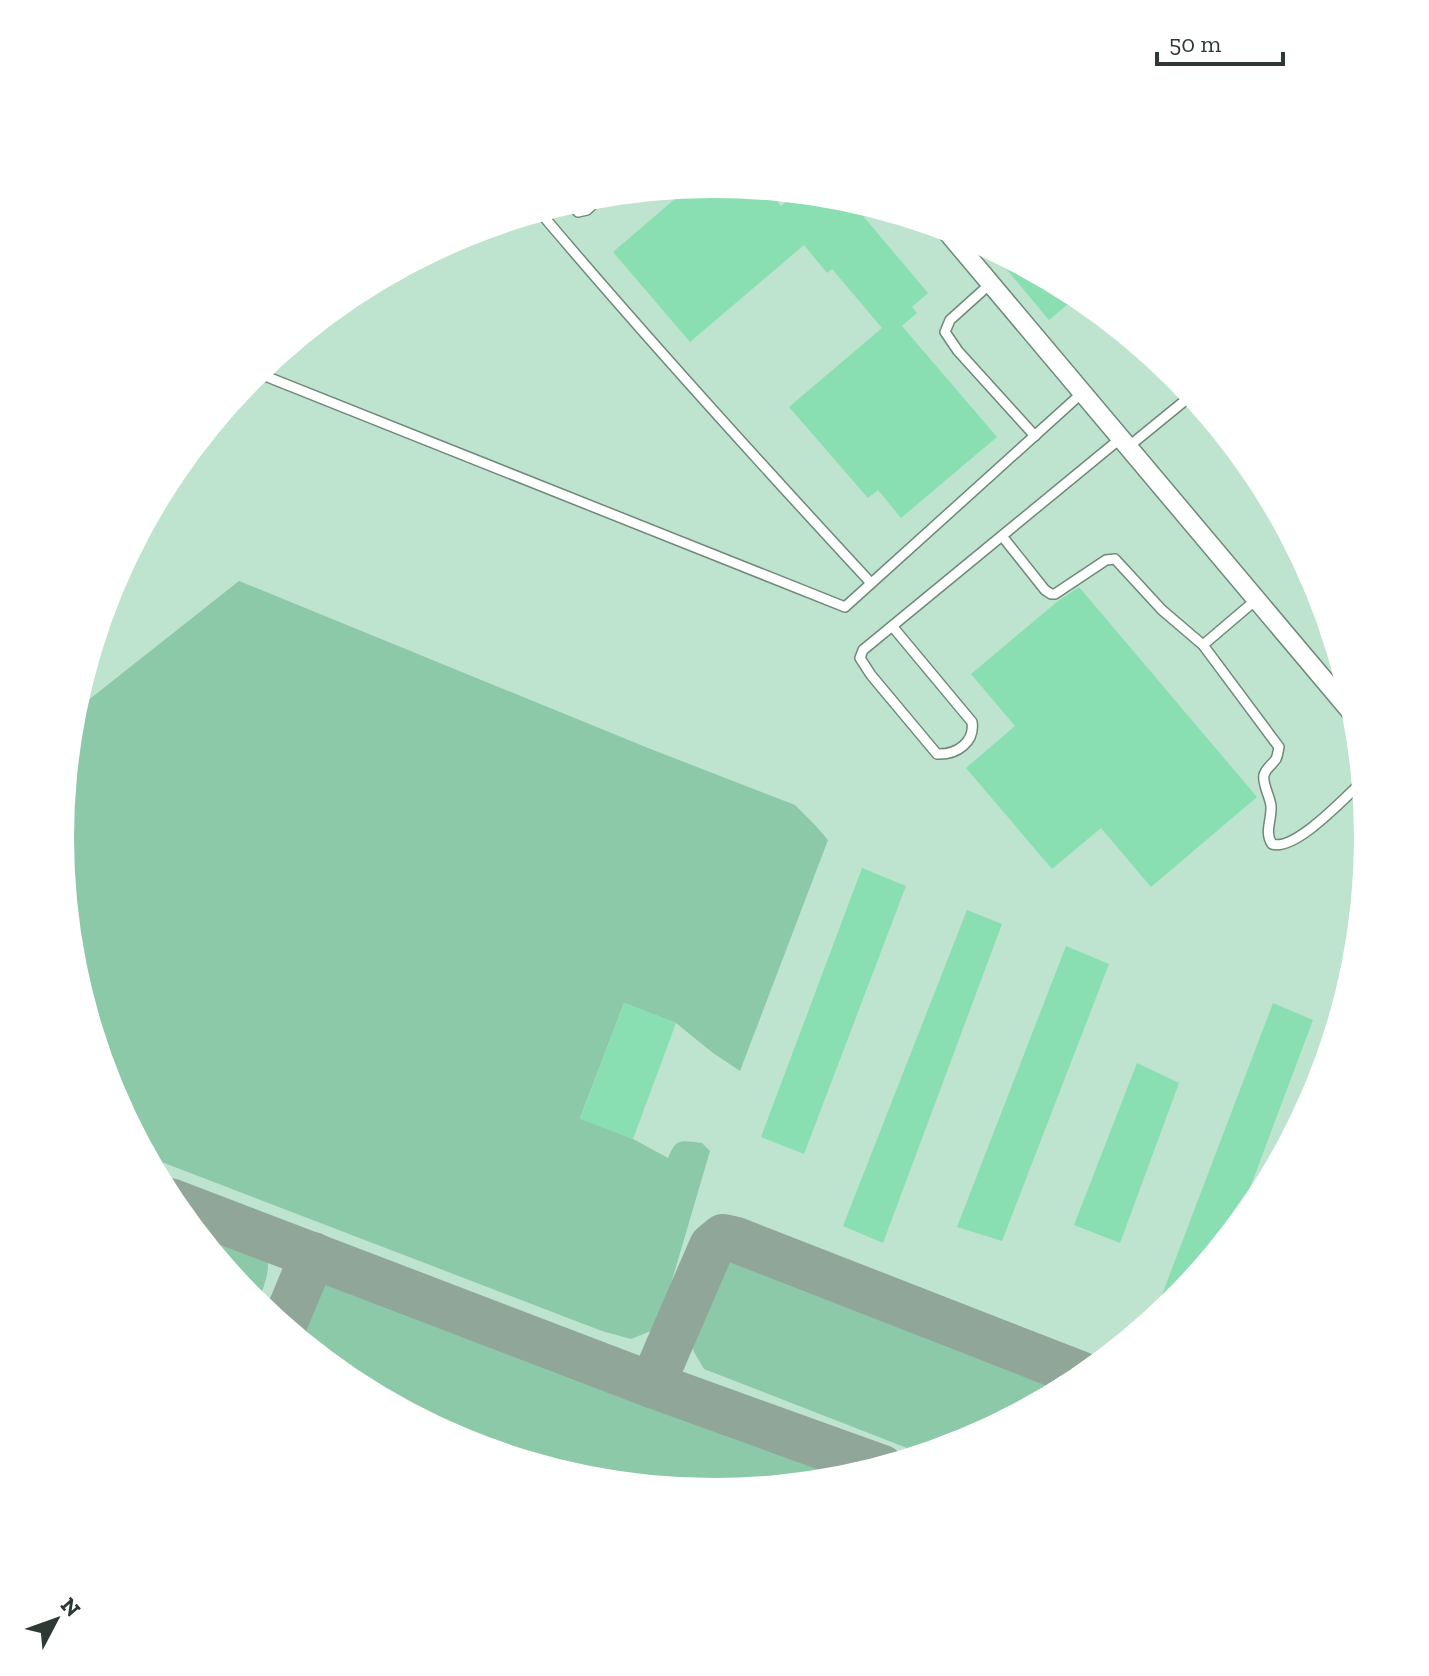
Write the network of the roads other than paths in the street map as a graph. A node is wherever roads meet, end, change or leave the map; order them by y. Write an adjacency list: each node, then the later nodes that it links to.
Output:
1 (546, 220): 10 (lane)
2 (958, 245): 3 (street)
3 (990, 284): 5 (street); 7 (lane)
4 (269, 378): 10 (lane)
5 (1082, 393): 7 (lane); 8 (street)
6 (1182, 401): 8 (lane)
7 (1035, 436): 10 (lane)
8 (1124, 442): 9 (lane); 11 (street)
9 (1002, 536): 12 (lane); 13 (lane)
10 (871, 583)
11 (1257, 599): 13 (lane); 14 (street)
12 (892, 626): 12 (lane)
13 (1203, 645): 15 (lane)
14 (1339, 698)
15 (1353, 790)

